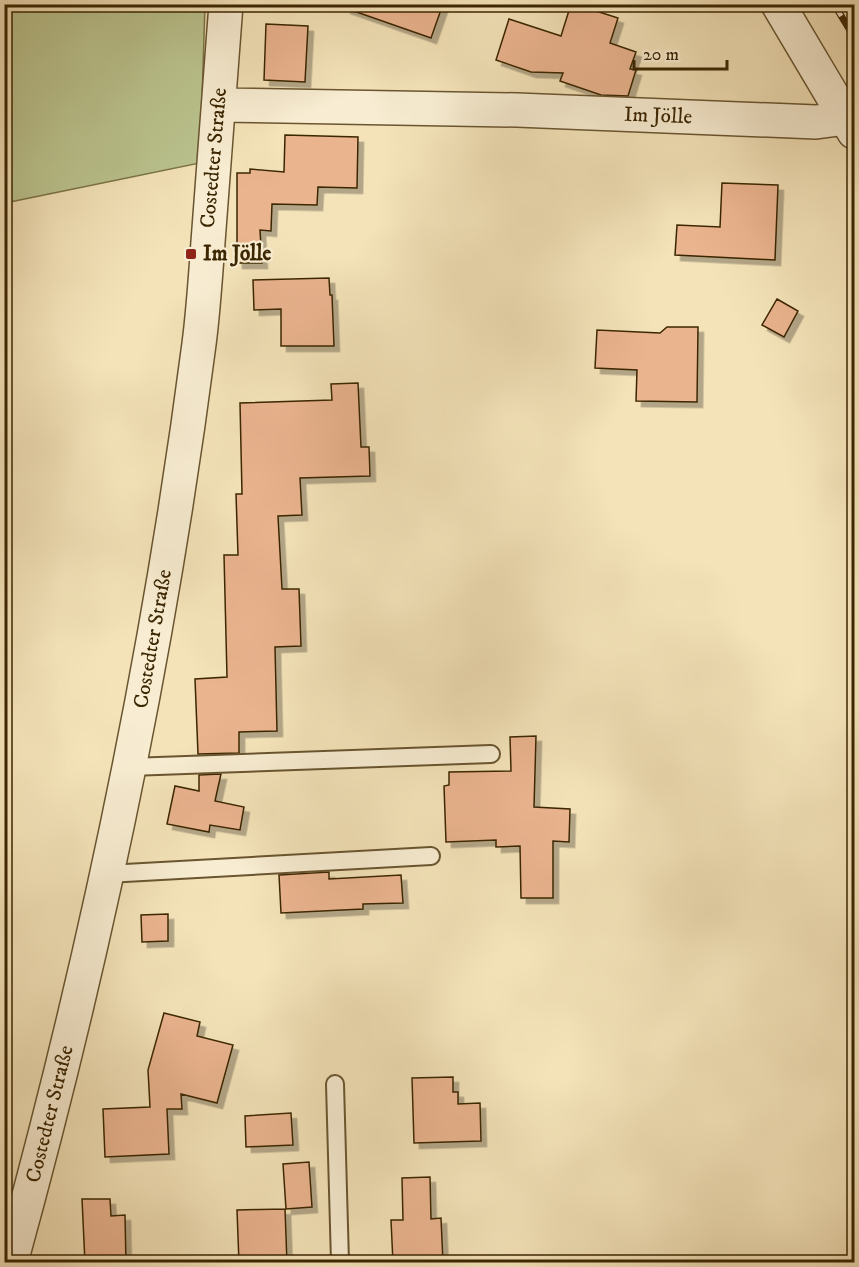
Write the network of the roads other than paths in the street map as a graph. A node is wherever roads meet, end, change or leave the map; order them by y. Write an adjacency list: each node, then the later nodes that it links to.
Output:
1 (226, 4): 3 (street, Costedter Straße)
2 (778, 4): 4 (street)
3 (219, 105): 4 (street, Im Jölle); 6 (street, Costedter Straße)
4 (850, 125)
5 (491, 754): 6 (lane)
6 (130, 767): 8 (street, Costedter Straße)
7 (432, 856): 8 (lane)
8 (107, 874): 10 (street, Costedter Straße)
9 (335, 1084): 11 (lane)
10 (11, 1263)
11 (340, 1263)

